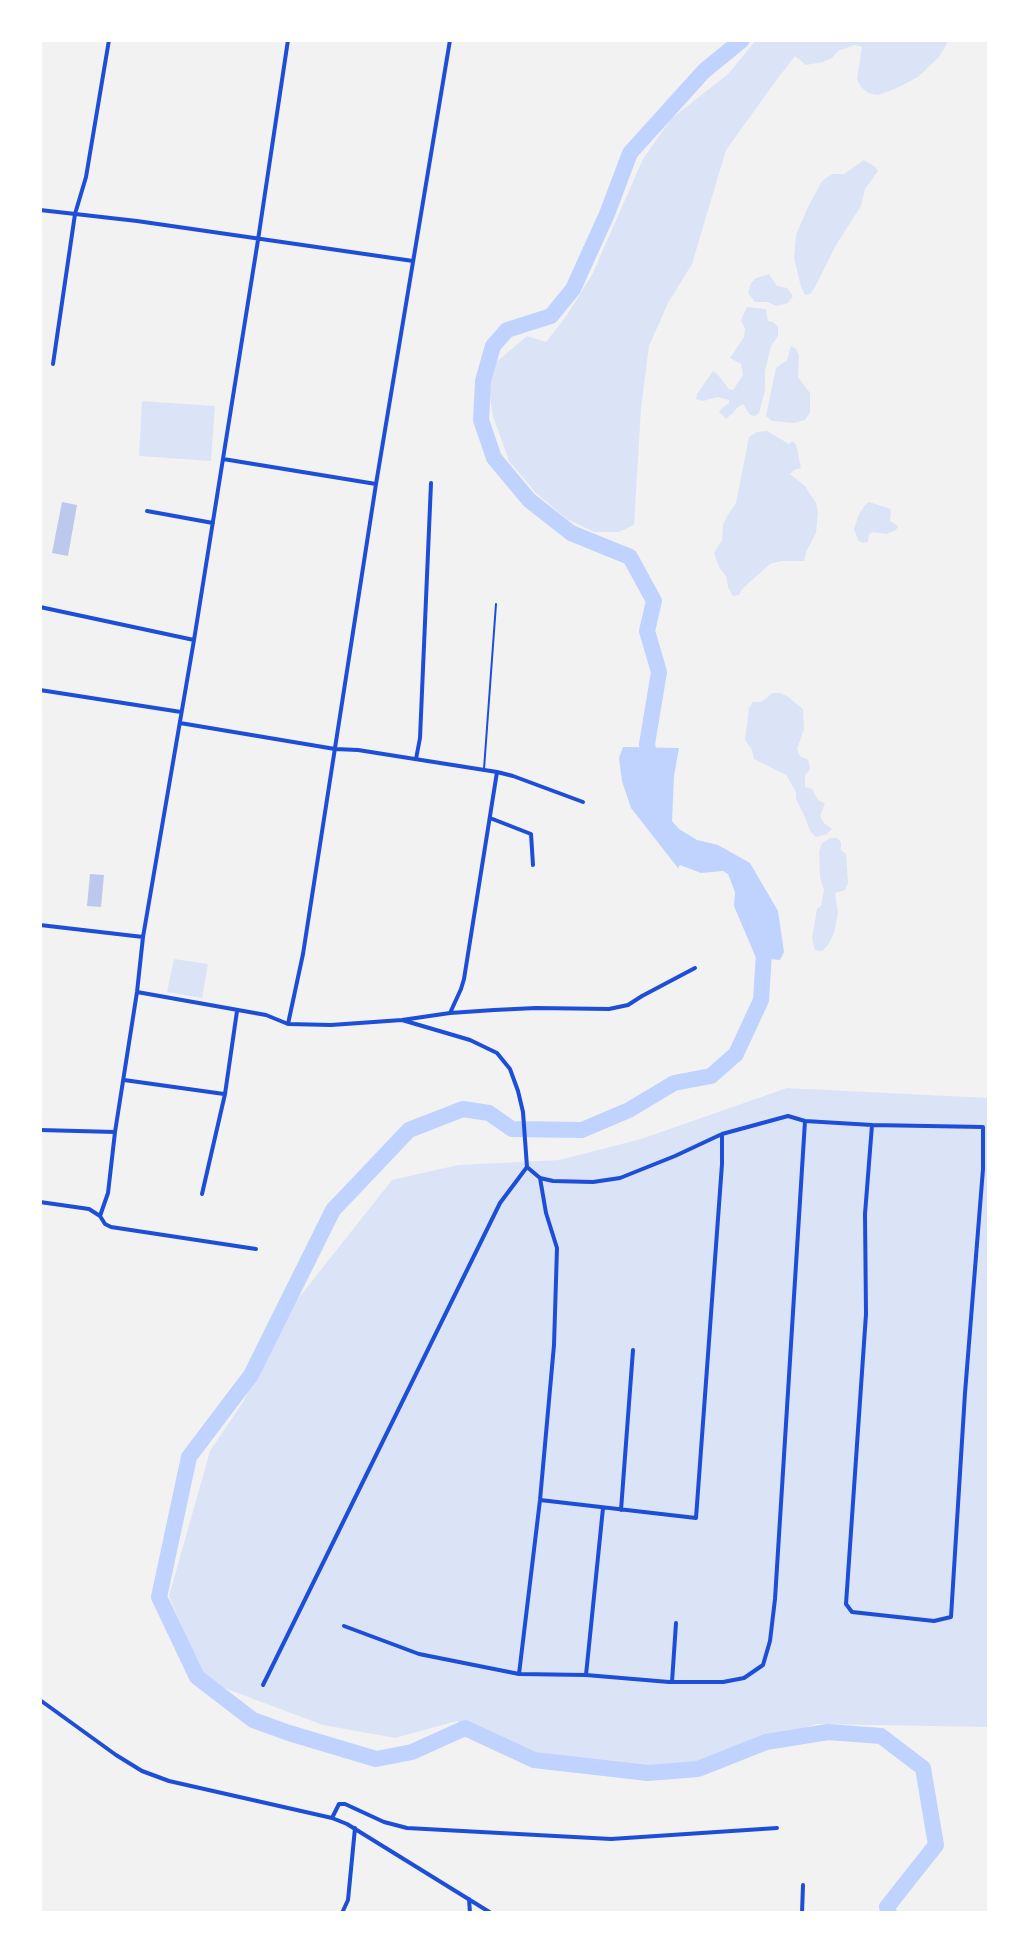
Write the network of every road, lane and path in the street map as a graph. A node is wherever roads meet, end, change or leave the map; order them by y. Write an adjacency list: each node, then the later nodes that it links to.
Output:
1 (109, 40): 5 (street)
2 (288, 40): 6 (street)
3 (450, 40): 7 (street)
4 (40, 210): 5 (street)
5 (75, 214): 6 (street); 8 (street)
6 (258, 240): 7 (street); 9 (street)
7 (413, 261): 11 (street)
8 (53, 364)
9 (223, 459): 11 (street); 13 (street)
10 (431, 483): 21 (street)
11 (376, 484): 20 (street)
12 (147, 511): 13 (street)
13 (213, 523): 16 (street)
14 (496, 604): 22 (lane)
15 (40, 607): 16 (street)
16 (194, 640): 18 (street)
17 (40, 690): 18 (street)
18 (181, 712): 19 (street)
19 (180, 723): 20 (street); 28 (street)
20 (335, 749): 21 (street); 34 (street)
21 (416, 759): 22 (street)
22 (484, 770): 23 (street)
23 (497, 772): 24 (street); 25 (street)
24 (583, 802)
25 (490, 818): 26 (street); 32 (street)
26 (533, 865)
27 (40, 925): 28 (street)
28 (143, 937): 30 (street)
29 (695, 968): 32 (street)
30 (137, 992): 31 (street); 35 (street)
31 (237, 1011): 34 (street); 36 (street)
32 (450, 1013): 33 (street)
33 (402, 1020): 34 (street); 42 (street)
34 (288, 1024)
35 (124, 1080): 36 (street); 40 (street)
36 (225, 1094): 44 (street)
37 (805, 1121): 38 (street); 41 (street); 56 (street)
38 (872, 1125): 38 (street)
39 (40, 1130): 40 (street)
40 (115, 1132): 46 (street)
41 (722, 1134): 43 (street); 51 (street)
42 (527, 1167): 43 (street); 57 (street)
43 (540, 1178): 49 (street)
44 (202, 1194)
45 (40, 1202): 46 (street)
46 (100, 1216): 47 (street)
47 (256, 1249)
48 (633, 1350): 51 (street)
49 (540, 1500): 50 (street); 54 (street)
50 (603, 1508): 51 (street); 55 (street)
51 (621, 1510)
52 (676, 1623): 56 (street)
53 (344, 1626): 54 (street)
54 (519, 1674): 55 (street)
55 (586, 1675): 56 (street)
56 (672, 1682)
57 (263, 1685)
58 (40, 1700): 59 (street)
59 (332, 1818): 60 (street); 61 (street)
60 (355, 1828): 63 (street); 64 (street)
61 (777, 1828)
62 (803, 1885): 67 (street)
63 (469, 1899): 65 (street); 66 (street)
64 (342, 1913)
65 (470, 1913)
66 (491, 1913)
67 (802, 1913)

